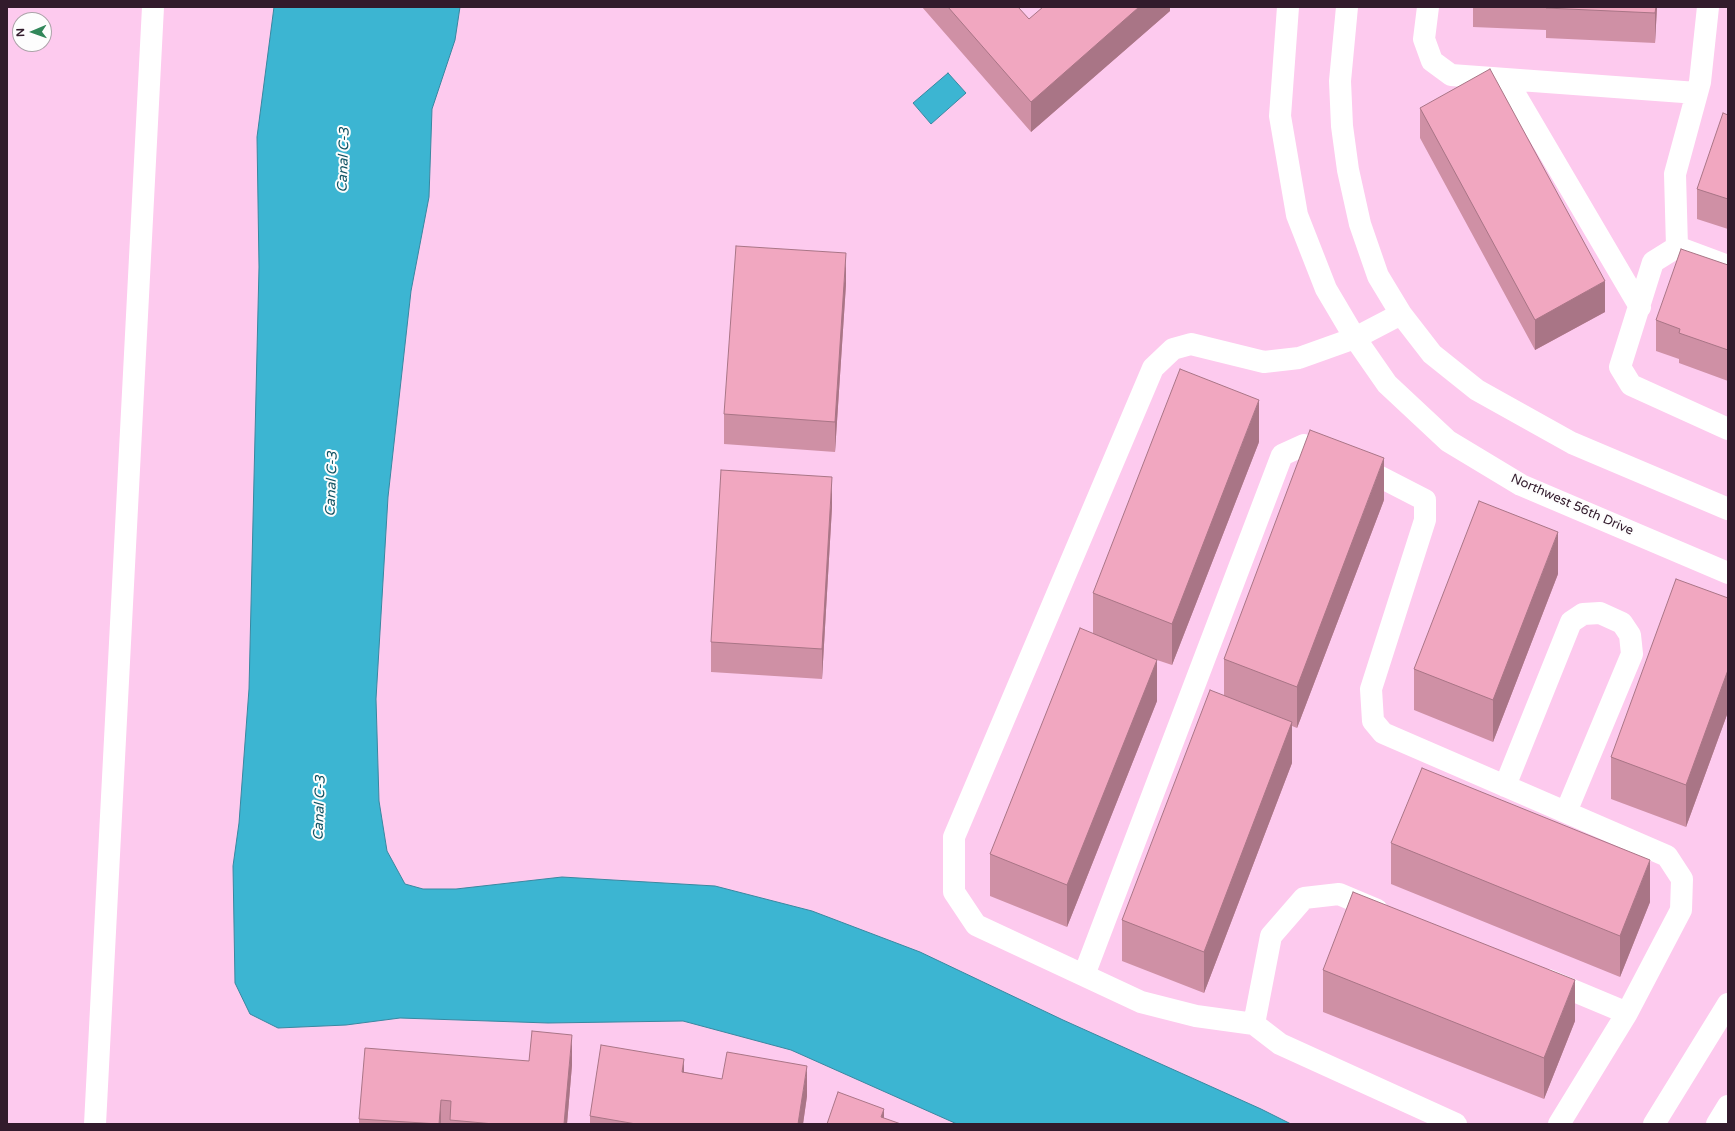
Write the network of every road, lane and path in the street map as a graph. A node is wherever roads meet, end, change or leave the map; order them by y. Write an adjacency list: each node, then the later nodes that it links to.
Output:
1 (153, 7): 25 (main road)
2 (1288, 7): 12 (main road, Northwest 56th Drive)
3 (1347, 7): 11 (main road)
4 (1428, 7): 6 (main road)
5 (1708, 7): 7 (main road)
6 (1506, 79): 7 (main road); 10 (main road)
7 (1697, 93): 8 (main road)
8 (1677, 247): 9 (main road); 10 (main road)
9 (1728, 266)
10 (1640, 307): 13 (main road)
11 (1402, 314): 12 (main road); 14 (main road)
12 (1354, 338): 15 (main road, Northwest 56th Drive); 20 (main road)
13 (1728, 429)
14 (1728, 509)
15 (1728, 573)
16 (1505, 786): 17 (main road); 17 (main road); 20 (main road)
17 (1566, 812): 22 (main road)
18 (1398, 918): 23 (main road)
19 (1531, 973): 22 (main road)
20 (1084, 975): 23 (main road)
21 (1728, 1004): 28 (main road)
22 (1627, 1013): 27 (main road)
23 (1254, 1024): 26 (main road)
24 (1728, 1106): 29 (main road)
25 (95, 1124)
26 (1456, 1124)
27 (1559, 1124)
28 (1654, 1124)
29 (1717, 1124)

